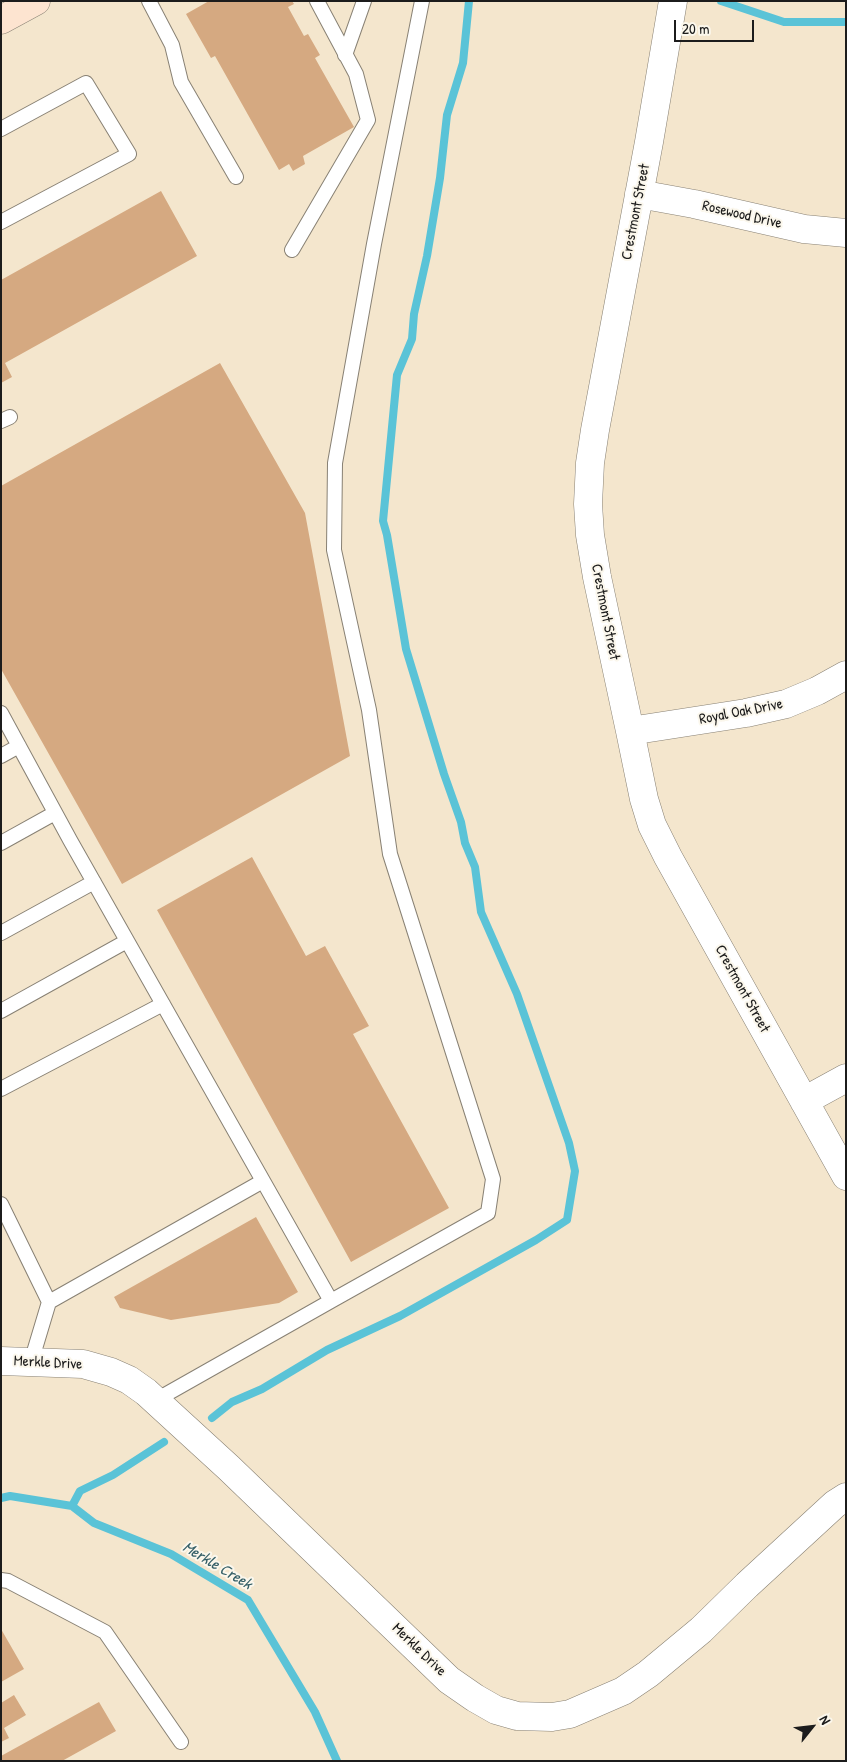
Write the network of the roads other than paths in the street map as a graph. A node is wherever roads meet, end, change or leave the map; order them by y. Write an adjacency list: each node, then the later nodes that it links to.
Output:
1 (36, 1): 7 (main road)
2 (149, 1): 10 (lane)
3 (317, 1): 8 (lane)
4 (364, 1): 8 (lane)
5 (422, 1): 33 (lane)
6 (673, 1): 11 (street, Crestmont Street)
7 (1, 20)
8 (345, 55): 14 (lane)
9 (1, 129): 12 (lane)
10 (236, 177)
11 (639, 194): 13 (street, Rosewood Drive); 17 (street, Crestmont Street)
12 (1, 222)
13 (846, 233)
14 (292, 250)
15 (846, 675): 17 (street, Royal Oak Drive)
16 (1, 714): 18 (lane)
17 (630, 731): 29 (street, Crestmont Street)
18 (19, 746): 19 (lane); 20 (lane)
19 (1, 756)
20 (55, 813): 21 (lane); 22 (lane)
21 (1, 843)
22 (94, 882): 23 (lane); 24 (lane)
23 (1, 933)
24 (127, 941): 25 (lane); 26 (lane)
25 (163, 1004): 28 (lane); 31 (lane)
26 (1, 1010)
27 (846, 1078): 29 (street)
28 (1, 1089)
29 (804, 1102): 30 (street, Crestmont Street)
30 (846, 1176)
31 (263, 1182): 33 (lane); 34 (lane)
32 (1, 1204): 34 (lane)
33 (331, 1301): 37 (lane)
34 (49, 1302): 36 (lane)
35 (1, 1361): 36 (street, Merkle Drive)
36 (31, 1362): 37 (street, Merkle Drive)
37 (156, 1400): 38 (street, Merkle Drive)
38 (846, 1497)
39 (1, 1580): 40 (lane)
40 (181, 1742)

